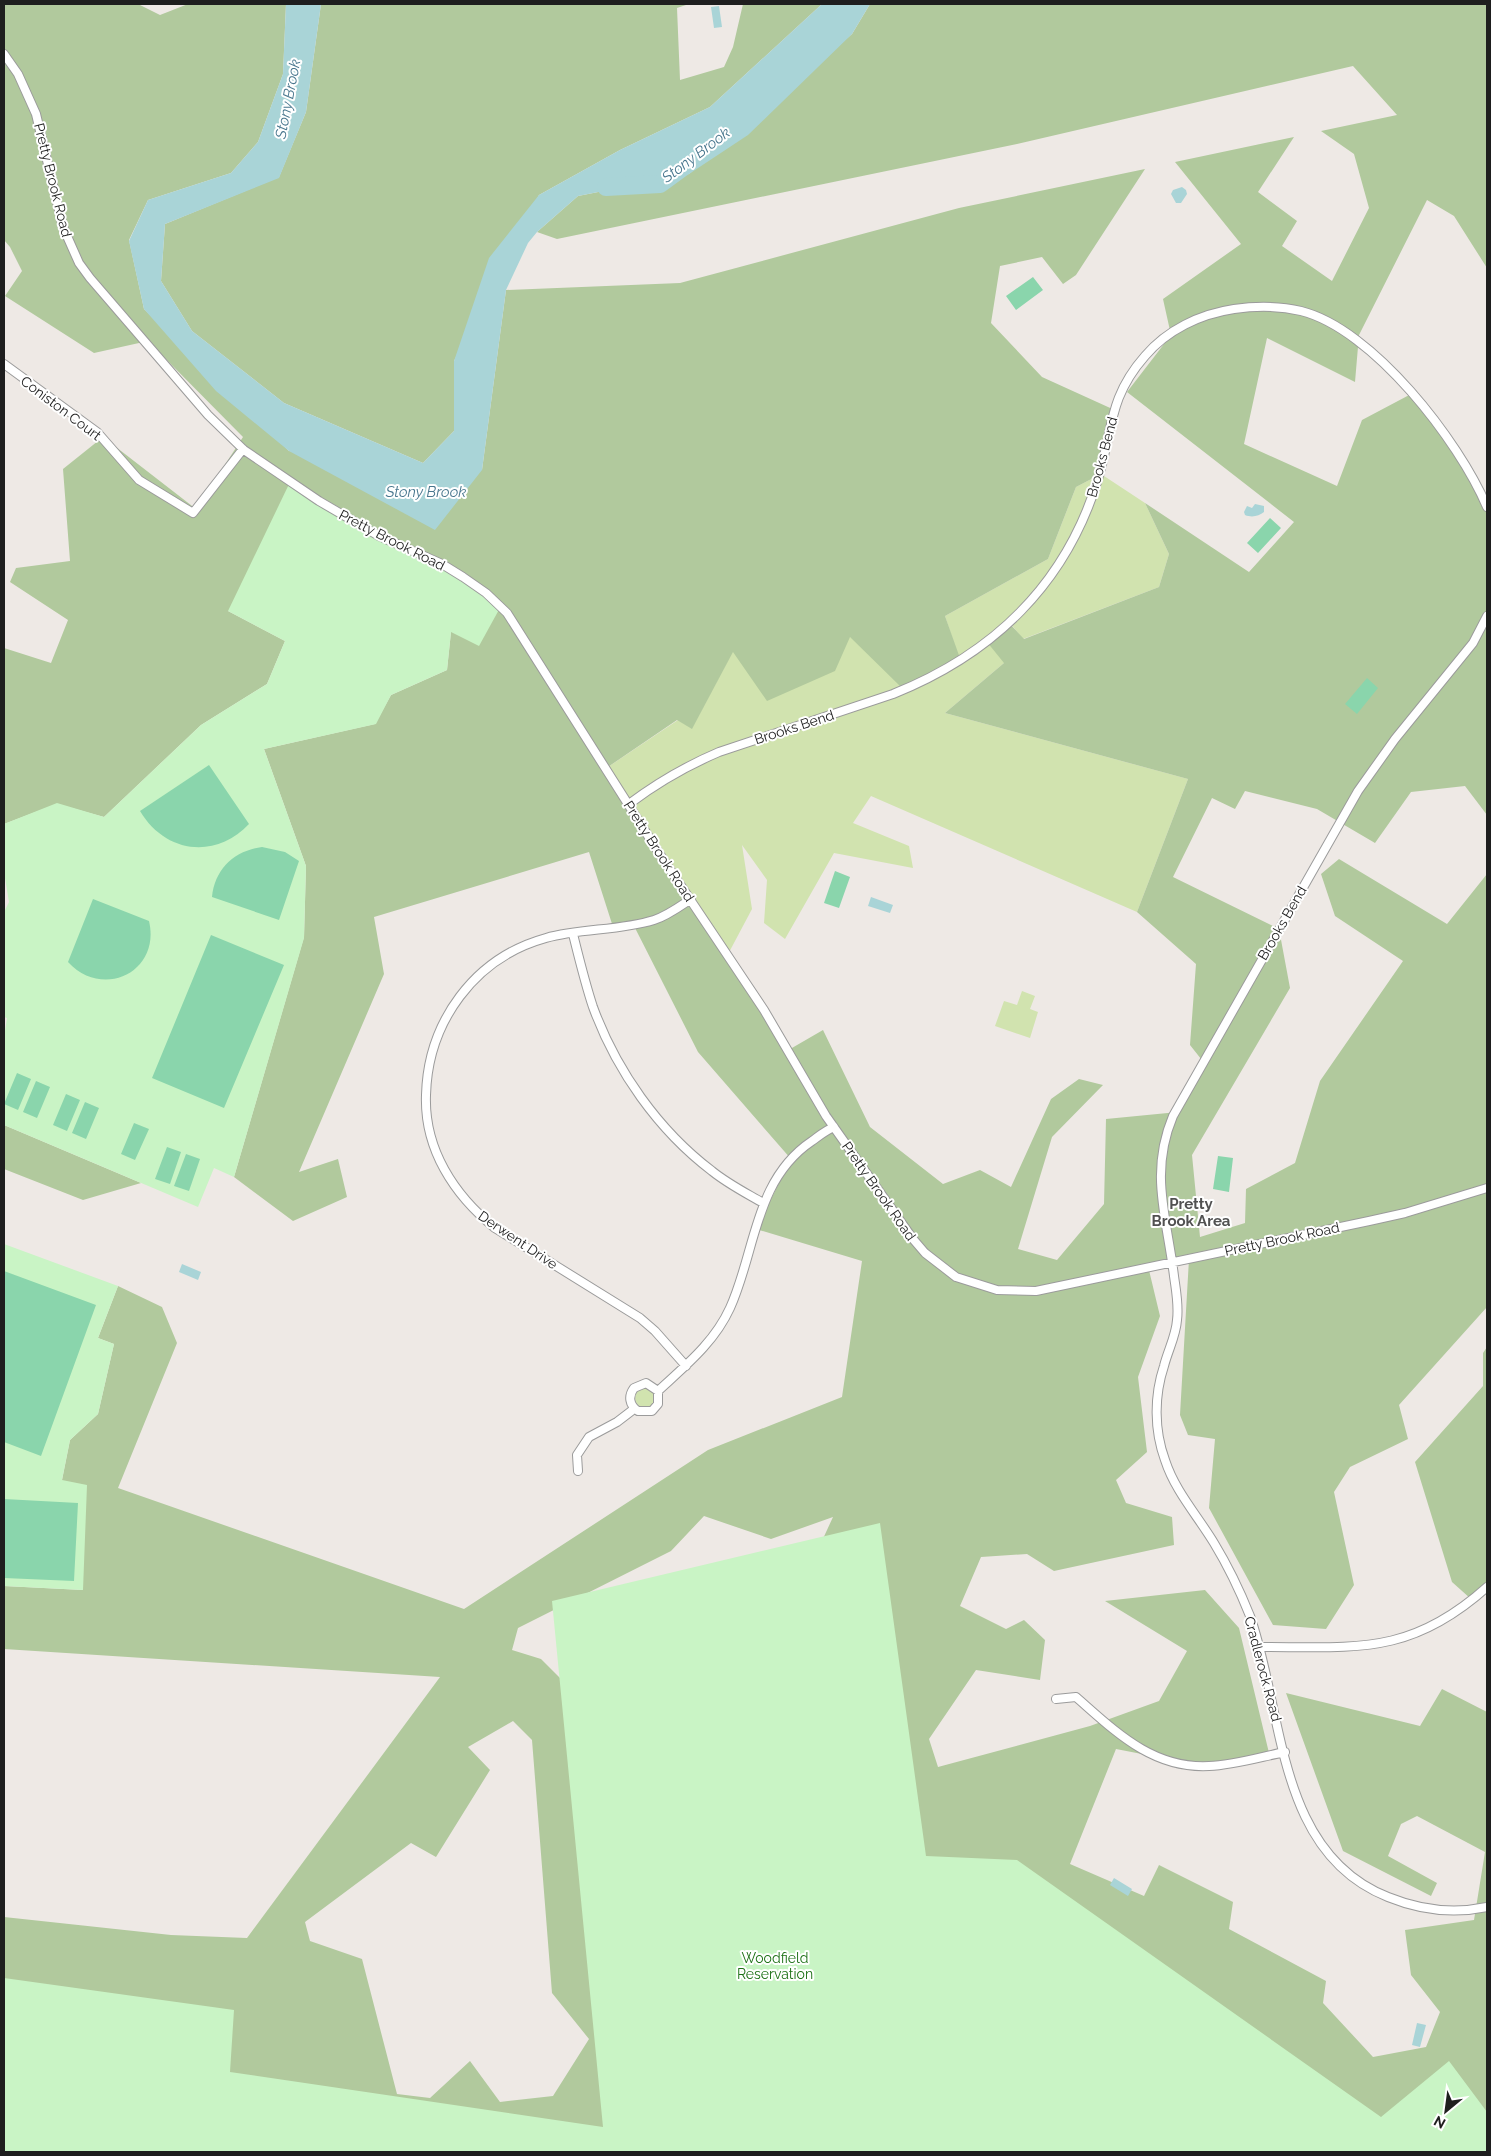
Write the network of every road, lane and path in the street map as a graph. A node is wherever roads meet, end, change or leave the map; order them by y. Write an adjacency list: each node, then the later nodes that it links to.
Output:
1 (4, 54): 3 (street, Pretty Brook Road)
2 (4, 364): 3 (street, Coniston Court)
3 (243, 448): 6 (street, Pretty Brook Road)
4 (1487, 507): 6 (street, Brooks Bend)
5 (1487, 616): 12 (street, Brooks Bend)
6 (629, 804): 7 (street, Pretty Brook Road)
7 (690, 900): 8 (street, Derwent Drive); 9 (street, Pretty Brook Road)
8 (573, 934): 11 (street); 13 (street, Derwent Drive)
9 (834, 1127): 11 (street); 12 (street, Pretty Brook Road)
10 (1487, 1188): 12 (street, Pretty Brook Road)
11 (763, 1203): 13 (street)
12 (1172, 1262): 18 (street, Cradlerock Road)
13 (686, 1366): 14 (street)
14 (658, 1390): 15 (street); 15 (street)
15 (634, 1408): 16 (street)
16 (578, 1471)
17 (1487, 1587): 18 (street)
18 (1259, 1647): 20 (street, Cradlerock Road)
19 (1056, 1699): 20 (street)
20 (1284, 1752): 21 (street, Cradlerock Road)
21 (1487, 1907)

